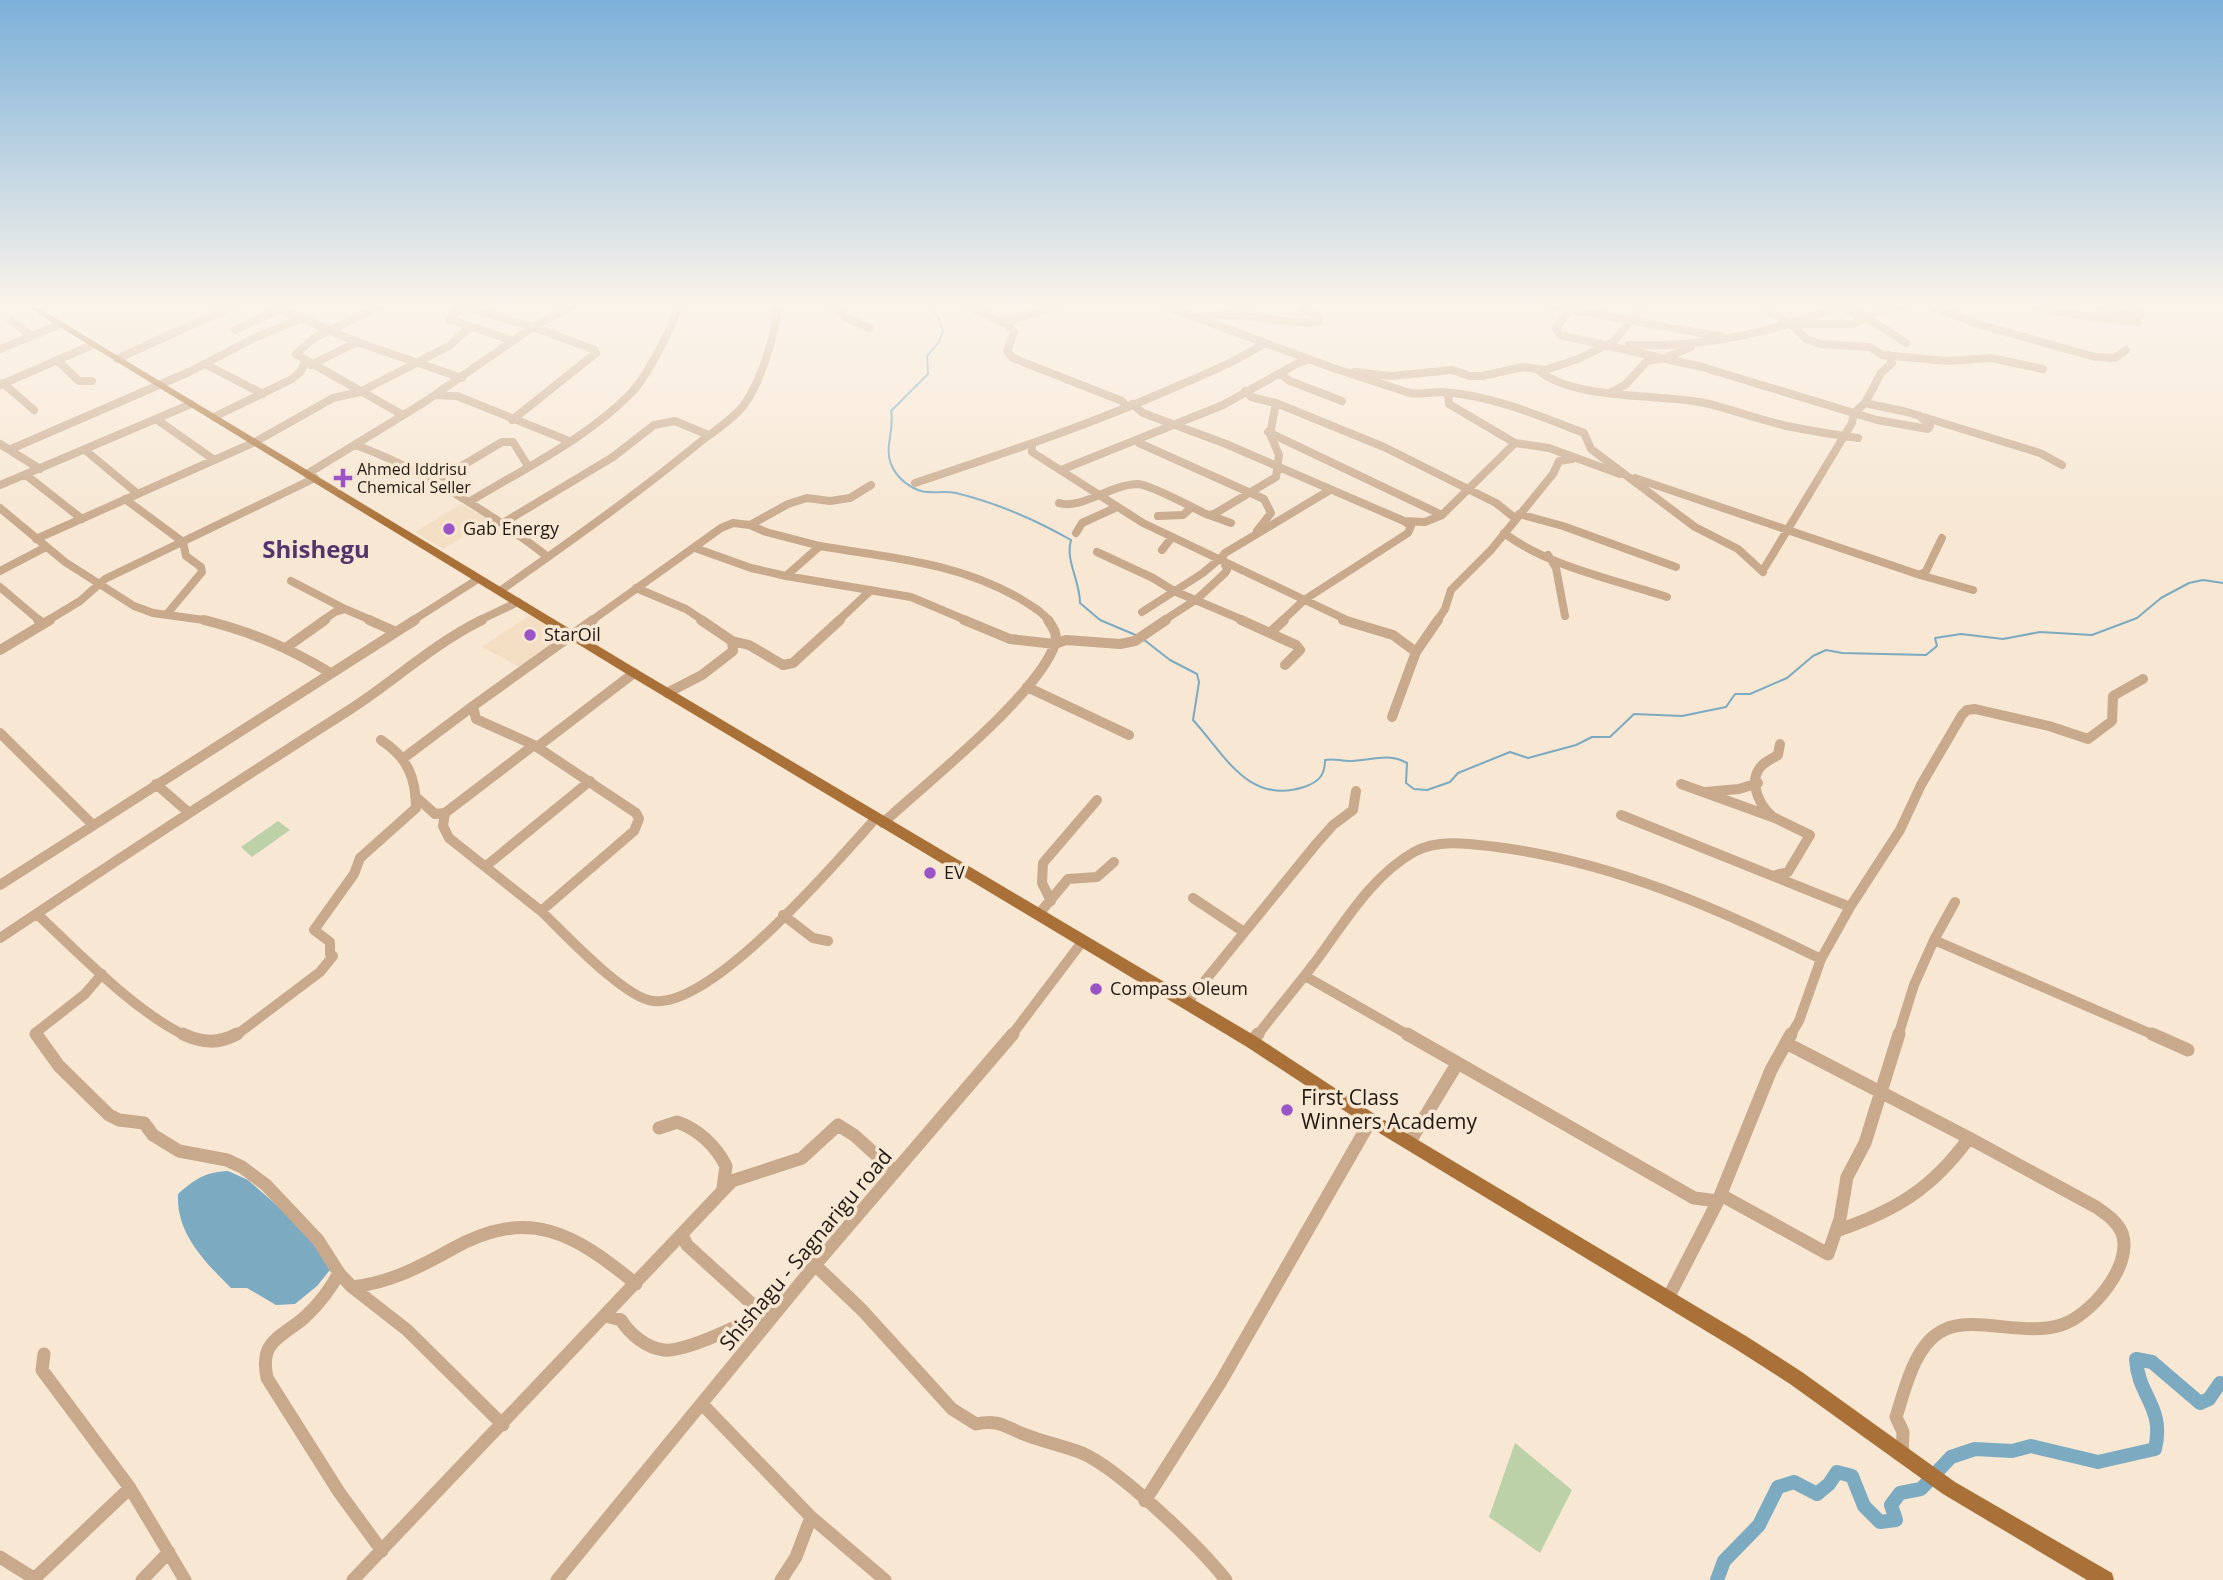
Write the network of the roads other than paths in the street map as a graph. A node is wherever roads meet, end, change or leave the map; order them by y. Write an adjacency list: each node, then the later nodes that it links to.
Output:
1 (77, 379): 21 (street)
2 (149, 379): 23 (main road)
3 (173, 379): 23 (street)
4 (233, 379): 27 (street)
5 (288, 379): 27 (street)
6 (338, 379): 25 (street)
7 (387, 379): 25 (street)
8 (461, 379): 28 (street)
9 (564, 379): 41 (street)
10 (641, 379): 48 (street)
11 (757, 379): 44 (street)
12 (1062, 379): 34 (street)
13 (1192, 379): 34 (street)
14 (1270, 379): 24 (street)
15 (1287, 379): 30 (street)
16 (1365, 379): 29 (street)
17 (1548, 379): 26 (street)
18 (1630, 379): 26 (street)
19 (1736, 379): 36 (street)
20 (1878, 379): 32 (street)
21 (92, 382)
22 (4, 383): 35 (street)
23 (159, 385): 33 (main road); 54 (street)
24 (1245, 391): 31 (street); 42 (street)
25 (360, 392): 37 (street); 49 (street)
26 (1611, 392): 45 (street)
27 (263, 394): 39 (street)
28 (434, 395): 37 (street); 41 (street)
29 (1448, 395): 50 (street); 65 (street)
30 (1342, 401)
31 (1276, 403): 43 (street); 71 (street)
32 (1865, 403): 36 (street); 38 (street)
33 (191, 404): 39 (main road); 40 (street)
34 (1129, 405): 42 (street); 52 (street)
35 (33, 410)
36 (1854, 413): 38 (street); 45 (street)
37 (403, 415): 53 (street)
38 (1920, 416): 60 (street)
39 (214, 418): 49 (main road)
40 (156, 419): 55 (street); 56 (street)
41 (512, 420): 48 (street)
42 (1174, 426): 47 (street); 58 (street)
43 (1268, 432): 58 (street); 82 (street)
44 (706, 435): 88 (street); 105 (street)
45 (1845, 435): 46 (street); 91 (street)
46 (1858, 438)
47 (1138, 440): 62 (street); 72 (street)
48 (569, 441): 59 (street)
49 (254, 442): 56 (street); 64 (main road)
50 (1515, 443): 57 (street); 71 (street)
51 (0, 444): 54 (street)
52 (1032, 444): 62 (street); 67 (street)
53 (355, 445): 64 (street); 66 (street)
54 (12, 449): 61 (street)
55 (85, 450): 61 (street); 73 (street)
56 (214, 459): 73 (street)
57 (1580, 459): 65 (street); 84 (street)
58 (1278, 465): 70 (street); 72 (street)
59 (528, 466): 66 (street); 76 (street)
60 (2062, 466)
61 (40, 469): 63 (street)
62 (1061, 470): 74 (street)
63 (26, 475): 68 (street); 86 (street)
64 (311, 476): 98 (street); 111 (main road)
65 (1631, 477): 91 (street); 91 (street)
66 (433, 483): 76 (street)
67 (915, 483)
68 (0, 485)
69 (871, 485): 90 (street)
70 (1330, 490): 87 (street); 94 (street)
71 (1469, 491): 82 (street); 84 (street)
72 (1251, 493): 81 (street); 94 (street)
73 (138, 494): 75 (street)
74 (1097, 494): 77 (street); 78 (street); 79 (street); 85 (street)
75 (125, 499): 86 (street); 98 (street)
76 (469, 502): 88 (street)
77 (1059, 503)
78 (1117, 507): 85 (street); 95 (street)
79 (1192, 507): 81 (street); 83 (street)
80 (0, 508): 97 (street)
81 (1208, 515): 89 (street)
82 (1442, 515): 87 (street)
83 (1158, 516)
84 (1517, 516): 93 (street); 107 (street)
85 (1095, 517): 92 (street)
86 (82, 519): 97 (street)
87 (1404, 521): 122 (street)
88 (503, 523): 105 (street)
89 (1231, 523)
90 (750, 524): 99 (street); 101 (street)
91 (1787, 530): 109 (street)
92 (1076, 533)
93 (1504, 533): 104 (street); 136 (street)
94 (1256, 535): 106 (street)
95 (1172, 537): 102 (street); 106 (street)
96 (1942, 538): 109 (street)
97 (36, 539): 100 (street)
98 (183, 542): 113 (street); 126 (street)
99 (820, 545): 110 (street); 133 (street)
100 (46, 547): 108 (street); 113 (street)
101 (695, 548): 110 (street); 115 (street)
102 (1162, 550)
103 (1097, 552): 119 (street)
104 (1548, 555): 120 (street); 127 (street)
105 (548, 557): 118 (street)
106 (1220, 561): 119 (street); 121 (street); 122 (street)
107 (1676, 567)
108 (0, 571)
109 (1920, 575): 117 (street)
110 (786, 576): 116 (street)
111 (478, 579): 118 (main road); 129 (street)
112 (291, 581): 124 (street)
113 (99, 583): 126 (street); 128 (street)
114 (0, 587): 128 (street)
115 (636, 588): 131 (street); 132 (street)
116 (871, 590): 132 (street); 133 (street)
117 (1973, 590)
118 (500, 591): 123 (main road)
119 (1174, 591): 121 (street); 125 (street)
120 (1667, 597)
121 (1197, 599): 130 (street); 133 (street)
122 (1304, 600): 130 (street); 136 (street)
123 (518, 602): 131 (main road); 161 (street)
124 (345, 609): 129 (street); 134 (street)
125 (1142, 612)
126 (167, 614): 134 (street)
127 (1565, 616)
128 (43, 624): 135 (street)
129 (394, 631): 138 (street)
130 (1271, 632): 137 (street)
131 (571, 634): 139 (main road); 143 (street)
132 (732, 641): 142 (street)
133 (1055, 644): 141 (street)
134 (287, 646): 138 (street)
135 (0, 650)
136 (1416, 652): 144 (street)
137 (1285, 665)
138 (329, 672): 155 (street)
139 (634, 673): 142 (main road); 151 (street)
140 (2143, 679): 176 (street)
141 (1027, 687): 148 (street); 165 (street)
142 (667, 693): 165 (main road)
143 (472, 706): 145 (street); 146 (street)
144 (1392, 717)
145 (455, 719): 146 (street); 152 (street)
146 (476, 719): 151 (street)
147 (0, 733): 166 (street)
148 (1129, 736)
149 (381, 740): 152 (street)
150 (1780, 744): 154 (street)
151 (535, 746): 153 (street); 162 (street)
152 (405, 757): 159 (street)
153 (590, 781): 168 (street); 177 (street)
154 (1758, 783): 158 (street); 164 (street)
155 (156, 784): 161 (street); 166 (street)
156 (1681, 784): 158 (street)
157 (1356, 791): 181 (street)
158 (1704, 792): 164 (street)
159 (415, 796): 162 (street); 187 (street)
160 (1097, 800): 174 (street)
161 (188, 812): 178 (street)
162 (445, 813): 168 (street)
163 (1621, 815): 170 (street)
164 (1775, 818): 169 (street)
165 (879, 821): 179 (street); 180 (main road)
166 (92, 824): 172 (street)
167 (1114, 862): 174 (street)
168 (486, 866): 177 (street)
169 (1788, 872): 170 (street); 171 (street)
170 (1775, 875): 171 (street)
171 (1798, 884): 176 (street)
172 (0, 885)
173 (1193, 898): 181 (street)
174 (1051, 901): 180 (street)
175 (1955, 902): 183 (street)
176 (1850, 907): 186 (street)
177 (541, 911): 179 (street)
178 (37, 914): 182 (street); 187 (street)
179 (783, 915): 184 (street)
180 (1038, 915): 185 (main road)
181 (1244, 932): 189 (street)
182 (0, 938)
183 (1934, 940): 192 (street); 194 (street)
184 (828, 941)
185 (1082, 942): 189 (main road); 199 (street, Shishagu - Sagnarigu road)
186 (1821, 959): 188 (street); 191 (street)
187 (102, 974): 207 (street)
188 (1305, 976): 190 (street); 193 (street)
189 (1186, 1004): 190 (main road)
190 (1252, 1042): 195 (main road)
191 (1786, 1043): 194 (street); 202 (street)
192 (2188, 1050)
193 (1457, 1064): 198 (street); 201 (street)
194 (1880, 1091): 197 (street); 204 (street)
195 (1371, 1120): 198 (main road); 219 (street)
196 (659, 1128): 200 (street)
197 (1969, 1138): 204 (street); 217 (street)
198 (1409, 1143): 210 (main road)
199 (895, 1172): 200 (street); 206 (street, Shishagu - Sagnarigu road)
200 (721, 1192): 205 (street)
201 (1694, 1198): 202 (street); 203 (street)
202 (1720, 1198): 203 (street); 204 (street)
203 (1709, 1217): 210 (street)
204 (1836, 1231)
205 (682, 1236): 208 (street); 212 (street)
206 (815, 1265): 211 (street, Shishagu - Sagnarigu road); 219 (street)
207 (338, 1273): 209 (street); 221 (street)
208 (636, 1284): 209 (street); 213 (street)
209 (352, 1287): 216 (street)
210 (1667, 1300): 217 (main road)
211 (783, 1305): 212 (street); 215 (street, Shishagu - Sagnarigu road)
212 (763, 1314): 213 (street)
213 (606, 1316): 216 (street)
214 (44, 1354): 218 (street)
215 (703, 1405): 220 (street); 228 (street, Shishagu - Sagnarigu road)
216 (503, 1425): 221 (street)
217 (1902, 1455): 232 (main road)
218 (130, 1488): 222 (street); 224 (street)
219 (1145, 1501): 231 (street)
220 (811, 1517): 229 (street); 230 (street)
221 (382, 1551): 227 (street)
222 (169, 1552): 225 (street); 226 (street)
223 (0, 1557): 224 (street)
224 (34, 1579)
225 (142, 1580)
226 (185, 1580)
227 (353, 1580)
228 (556, 1580)
229 (781, 1580)
230 (885, 1580)
231 (1226, 1580)
232 (2105, 1580)

